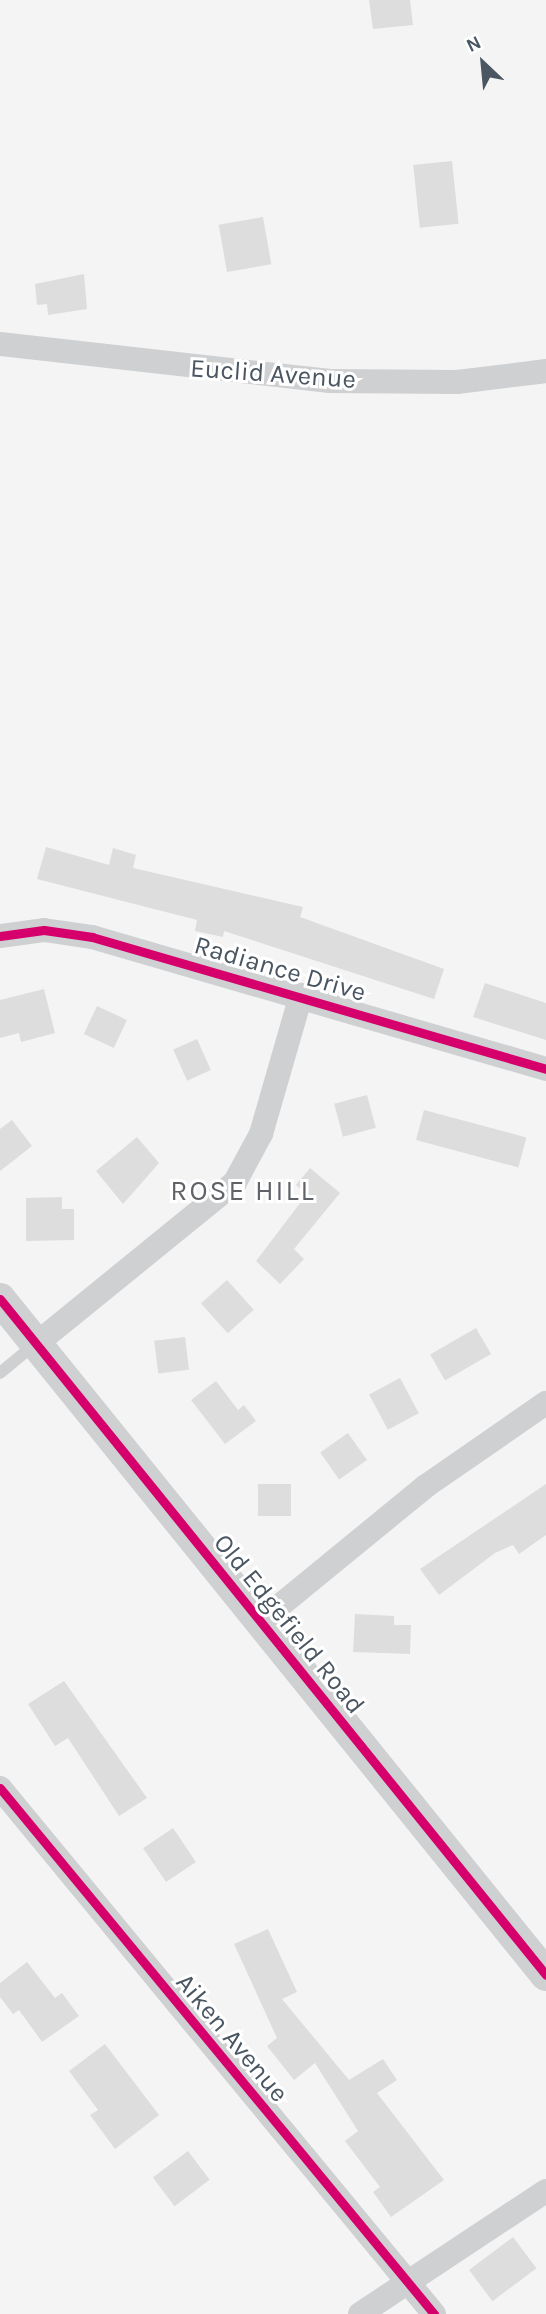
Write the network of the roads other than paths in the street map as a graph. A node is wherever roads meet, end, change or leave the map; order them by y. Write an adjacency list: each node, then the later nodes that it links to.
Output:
1 (0, 344): 2 (street, Euclid Avenue)
2 (546, 371)
3 (0, 936): 4 (street, Radiance Drive)
4 (301, 995): 5 (street, Radiance Drive); 7 (street)
5 (546, 1069)
6 (0, 1299): 7 (street, Old Edgefield Road)
7 (36, 1343): 8 (lane); 10 (street, Old Edgefield Road)
8 (0, 1373)
9 (546, 1403): 10 (street)
10 (261, 1621): 12 (street, Old Edgefield Road)
11 (0, 1788): 14 (street, Aiken Avenue)
12 (546, 1975)
13 (546, 2191): 14 (street)
14 (404, 2279): 15 (street); 16 (street, Aiken Avenue)
15 (360, 2314)
16 (434, 2314)

